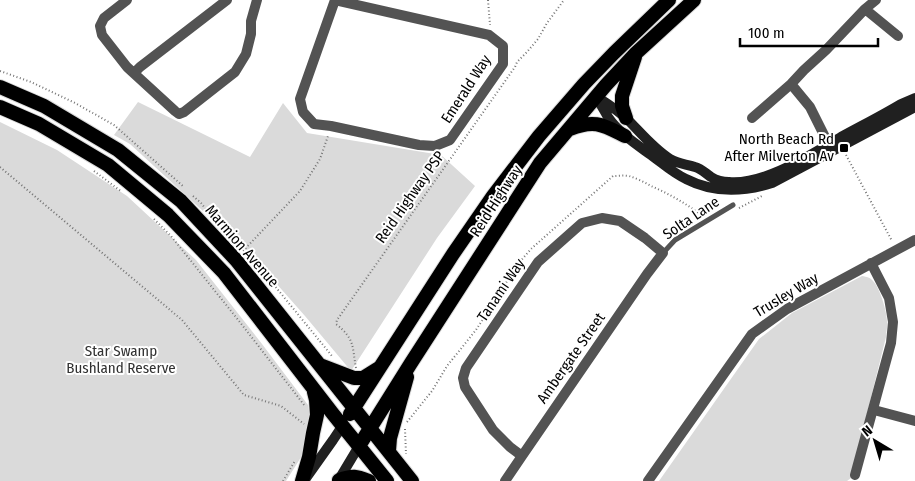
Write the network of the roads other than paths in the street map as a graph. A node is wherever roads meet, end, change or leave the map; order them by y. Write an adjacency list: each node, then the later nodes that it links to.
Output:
1 (127, 0): 12 (street)
2 (227, 0): 12 (street)
3 (257, 0): 12 (street)
4 (335, 0): 4 (street, Emerald Way)
5 (669, 0): 10 (highway, Reid Highway)
6 (694, 0): 11 (highway, Reid Highway)
7 (876, 0): 8 (street)
8 (865, 9): 9 (street); 13 (street)
9 (898, 36)
10 (614, 53): 15 (highway); 22 (highway, Reid Highway)
11 (636, 54): 15 (highway, Reid Highway); 19 (highway)
12 (134, 73)
13 (791, 84): 20 (street); 24 (street)
14 (0, 87): 30 (highway, Marmion Avenue)
15 (596, 97): 19 (main road); 21 (highway, Reid Highway); 22 (highway); 23 (main road)
16 (915, 98): 24 (main road)
17 (0, 107): 32 (highway, Marmion Avenue)
18 (915, 107): 24 (main road)
19 (626, 118): 24 (main road)
20 (752, 118)
21 (567, 130): 23 (highway); 29 (highway, Reid Highway)
22 (539, 136): 31 (highway, Reid Highway)
23 (625, 136): 24 (main road)
24 (830, 148)
25 (733, 205): 27 (lane, Solta Lane)
26 (915, 240): 28 (street, Trusley Way)
27 (663, 253): 40 (street, Ambergate Street); 40 (street, Tanami Way)
28 (871, 263): 34 (street); 48 (street, Trusley Way)
29 (411, 363): 37 (highway, Reid Highway); 39 (highway)
30 (319, 365): 31 (highway); 33 (highway, Marmion Avenue)
31 (379, 368): 33 (highway, Reid Highway)
32 (313, 388): 36 (highway, Marmion Avenue); 43 (highway)
33 (354, 408): 36 (highway, Reid Highway); 37 (highway, Marmion Avenue)
34 (874, 410): 35 (street); 41 (street)
35 (915, 420)
36 (343, 426): 38 (highway, Marmion Avenue); 43 (main road)
37 (370, 428): 38 (highway, Reid Highway); 39 (highway, Marmion Avenue)
38 (359, 446): 42 (main road); 45 (highway, Marmion Avenue)
39 (389, 451): 46 (highway, Marmion Avenue)
40 (522, 456): 47 (street, Ambergate Street)
41 (855, 475)
42 (338, 480): 44 (highway)
43 (302, 481)
44 (369, 481)
45 (387, 481)
46 (412, 481)
47 (504, 481)
48 (648, 481)

